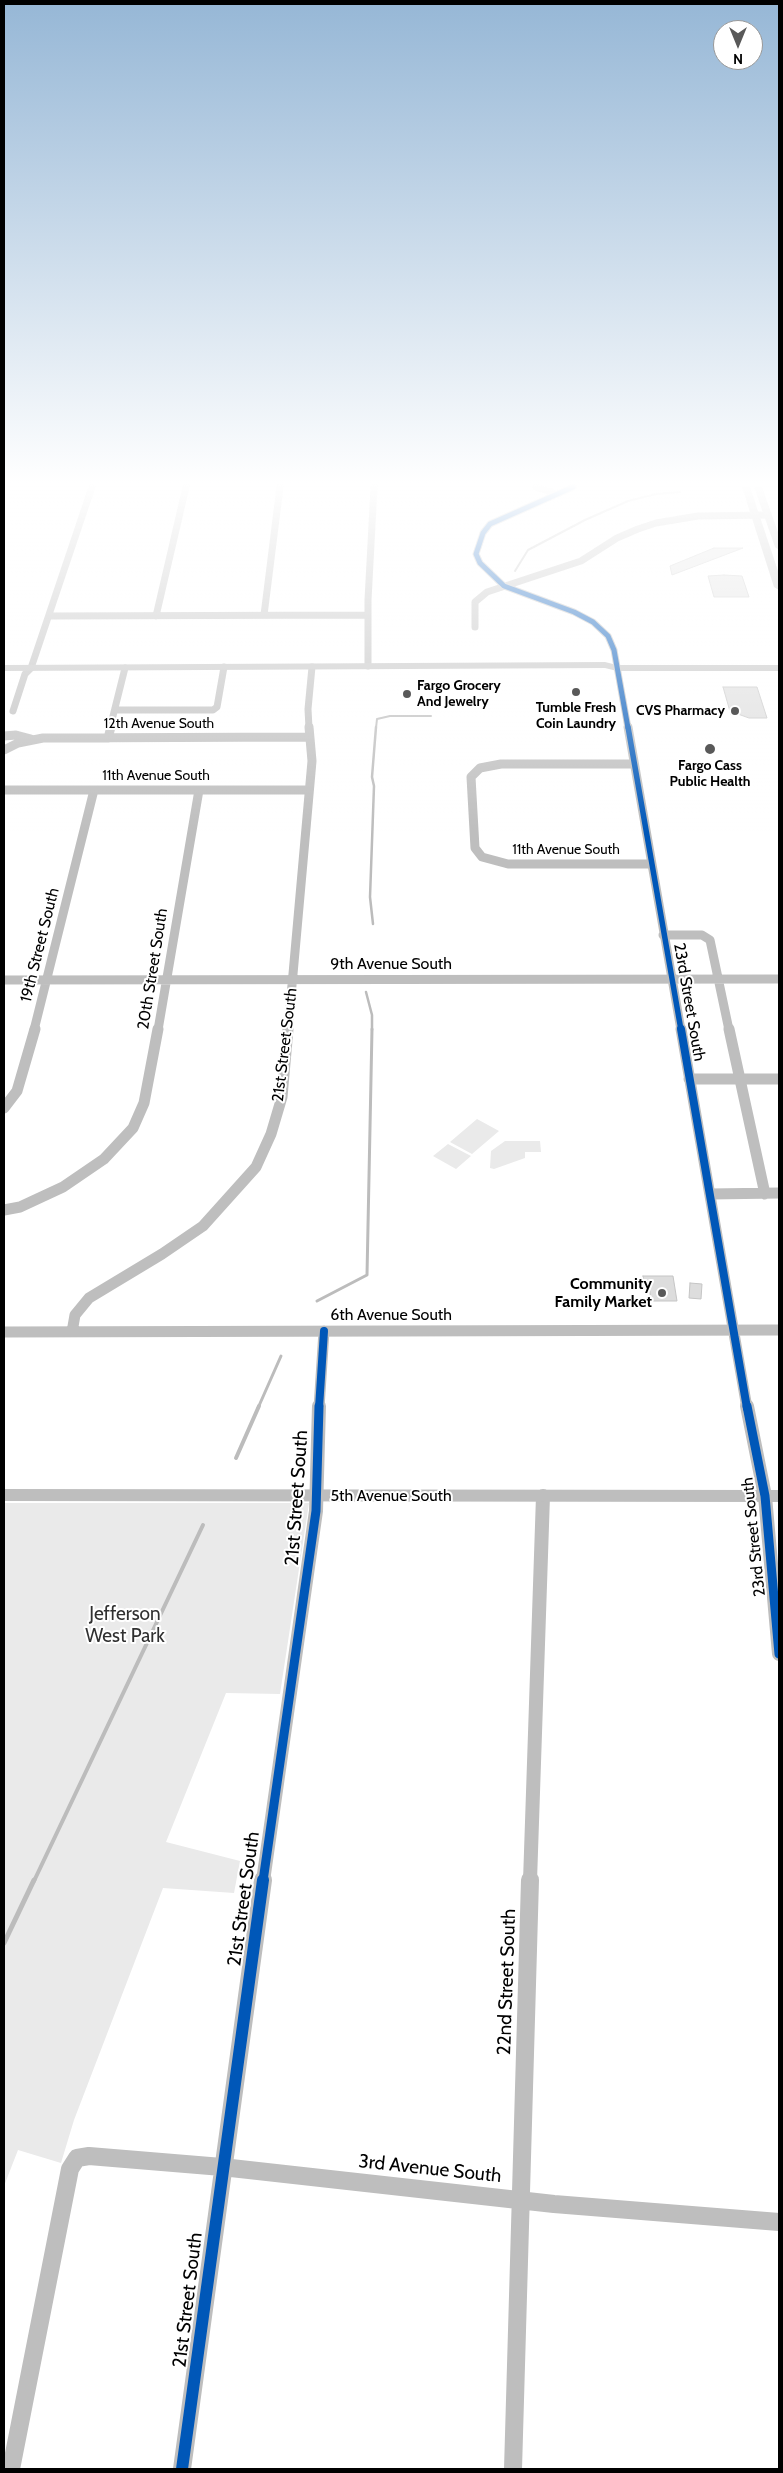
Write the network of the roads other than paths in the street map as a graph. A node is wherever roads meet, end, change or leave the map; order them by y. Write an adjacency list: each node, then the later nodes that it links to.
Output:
1 (54, 602): 9 (street)
2 (159, 602): 10 (street)
3 (266, 602): 7 (street)
4 (369, 602): 8 (street)
5 (475, 602): 11 (street)
6 (548, 602): 13 (street, 23rd Street South)
7 (264, 615): 8 (street); 10 (street)
8 (368, 615): 14 (street)
9 (49, 616): 10 (street); 18 (street)
10 (156, 616)
11 (475, 627)
12 (779, 662): 13 (main road)
13 (616, 665): 14 (main road); 20 (main road); 28 (street, 23rd Street South)
14 (368, 666): 16 (main road)
15 (224, 667): 16 (main road); 19 (main road); 21 (street)
16 (312, 667): 24 (street, 21st Street South)
17 (4, 668): 18 (main road)
18 (31, 668): 19 (main road); 22 (street)
19 (125, 668): 21 (street)
20 (779, 668)
21 (114, 710): 25 (street)
22 (12, 711)
23 (4, 736): 26 (street)
24 (309, 737): 25 (street, 12th Avenue South); 32 (street, 21st Street South)
25 (108, 738): 26 (street, 12th Avenue South)
26 (31, 739): 27 (street, 12th Avenue South)
27 (7, 749)
28 (633, 764): 33 (street, 23rd Street South); 33 (street, 11th Avenue South)
29 (4, 790): 30 (street, 11th Avenue South)
30 (94, 790): 31 (street, 11th Avenue South); 40 (street, 19th Street South)
31 (199, 790): 32 (street, 11th Avenue South); 41 (street, 20th Street South)
32 (309, 790): 35 (street, 21st Street South)
33 (651, 864): 34 (street, 23rd Street South)
34 (663, 935): 36 (street, 23rd Street South); 37 (street)
35 (293, 979): 36 (street, 9th Avenue South); 41 (street, 9th Avenue South); 53 (street, 21st Street South)
36 (671, 979): 37 (street, 9th Avenue South); 43 (street, 23rd Street South)
37 (719, 979): 38 (street, 9th Avenue South); 42 (street)
38 (779, 979)
39 (4, 980): 40 (street, 9th Avenue South)
40 (47, 980): 41 (street, 9th Avenue South); 45 (street, 19th Street South)
41 (167, 980): 49 (street, 20th Street South)
42 (740, 1078): 43 (street); 44 (street); 48 (street)
43 (689, 1079): 47 (street, 23rd Street South)
44 (779, 1079)
45 (6, 1106)
46 (779, 1193): 48 (street)
47 (710, 1194): 48 (street); 50 (street, 23rd Street South)
48 (765, 1194)
49 (4, 1210)
50 (734, 1330): 51 (street, 6th Avenue South); 54 (street, 6th Avenue South); 58 (street, 23rd Street South)
51 (779, 1330)
52 (4, 1332): 53 (street, 6th Avenue South)
53 (72, 1332): 54 (street, 6th Avenue South)
54 (324, 1332): 56 (street, 21st Street South)
55 (4, 1495): 56 (street, 5th Avenue South)
56 (316, 1496): 57 (street, 5th Avenue South); 60 (street, 21st Street South)
57 (543, 1496): 58 (street, 5th Avenue South); 61 (street, 22nd Street South)
58 (772, 1496): 59 (street, 23rd Street South)
59 (779, 1654)
60 (222, 2167): 61 (street, 3rd Avenue South); 63 (street, 3rd Avenue South); 64 (street, 21st Street South)
61 (521, 2200): 62 (street, 3rd Avenue South); 65 (street, 22nd Street South)
62 (779, 2222)
63 (11, 2469)
64 (182, 2469)
65 (513, 2469)

